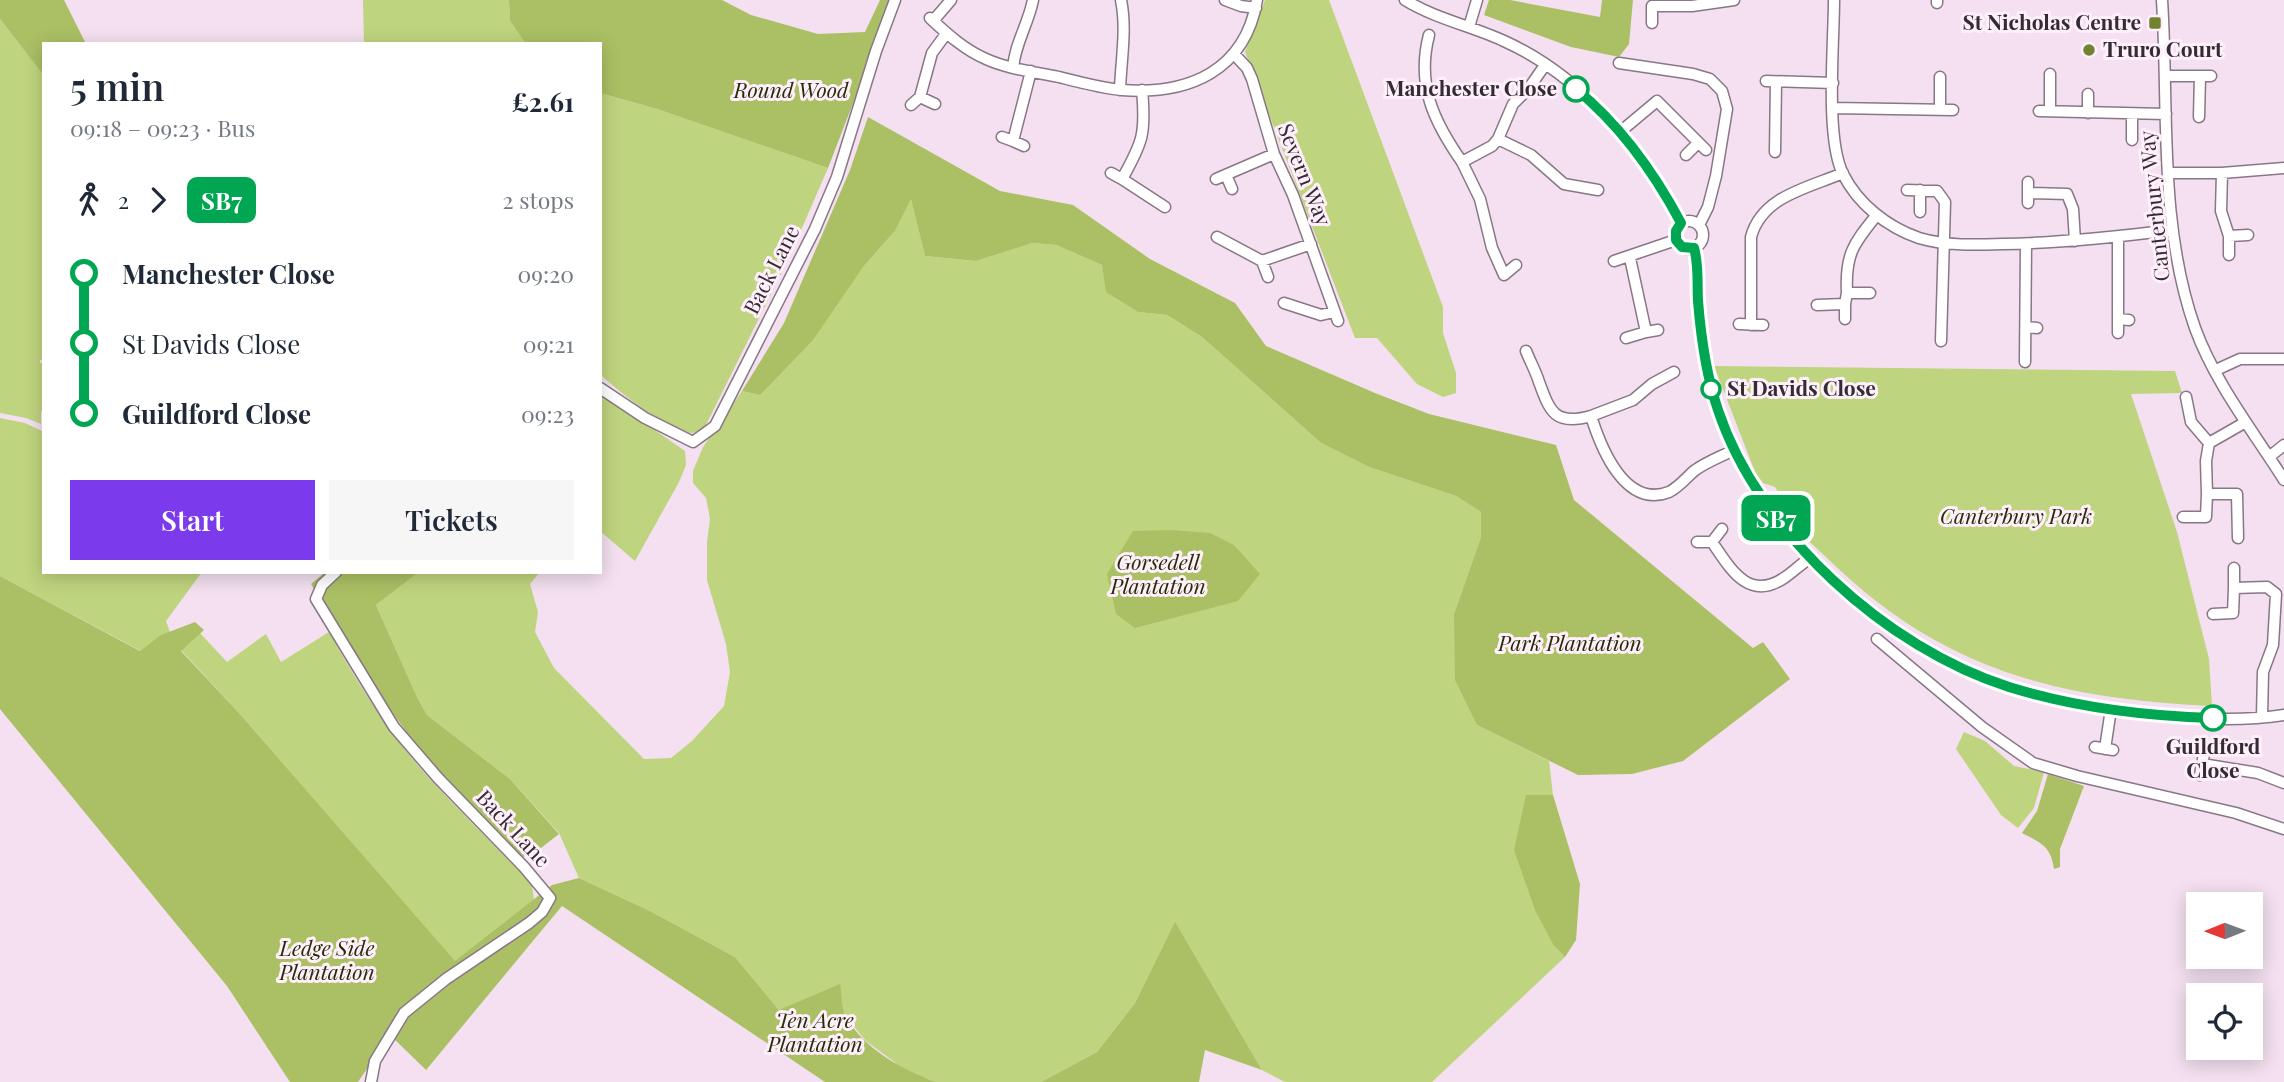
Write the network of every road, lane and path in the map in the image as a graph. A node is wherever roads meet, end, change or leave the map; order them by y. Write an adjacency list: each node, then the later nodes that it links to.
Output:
1 (895, 0): 106 (street, Back Lane)
2 (951, 0): 14 (street)
3 (1033, 0): 19 (street)
4 (1121, 0): 27 (street)
5 (1225, 0): 11 (street)
6 (1405, 0): 13 (street)
7 (1477, 0): 13 (street)
8 (1734, 0): 12 (street)
9 (1834, 0): 26 (street)
10 (2162, 0): 22 (street, Canterbury Way)
11 (1257, 4): 16 (street)
12 (1652, 23)
13 (1469, 27): 18 (street)
14 (946, 34): 19 (street); 30 (street)
15 (1429, 35): 51 (street)
16 (1235, 55): 28 (street); 49 (street, Severn Way)
17 (1619, 64): 69 (street)
18 (1545, 65): 42 (street); 44 (street)
19 (1013, 68): 20 (street)
20 (1031, 71): 27 (street); 46 (street)
21 (2050, 74): 37 (street)
22 (2165, 76): 23 (street); 40 (street, Canterbury Way)
23 (2200, 76): 24 (street); 41 (street)
24 (2211, 76)
25 (1940, 77): 34 (street)
26 (1833, 83): 33 (street); 48 (street)
27 (1120, 90): 28 (street)
28 (1142, 90): 58 (street)
29 (2088, 94): 38 (street)
30 (920, 97): 31 (street); 32 (street)
31 (934, 104)
32 (911, 105)
33 (1833, 108): 34 (street); 54 (street)
34 (1940, 110): 35 (street)
35 (1954, 110)
36 (2039, 111): 37 (street, Canterbury Way)
37 (2050, 111): 38 (street, Canterbury Way)
38 (2088, 113): 39 (street, Canterbury Way)
39 (2132, 114): 40 (street, Canterbury Way); 45 (street, Canterbury Way)
40 (2166, 114): 55 (street, Canterbury Way)
41 (2199, 117)
42 (1620, 132): 50 (street); 68 (street)
43 (1002, 137): 46 (street)
44 (1498, 139): 51 (street); 61 (street)
45 (2132, 140)
46 (1013, 141): 47 (street)
47 (1024, 146)
48 (1776, 152)
49 (1273, 154): 57 (street); 78 (street, Severn Way)
50 (1686, 155)
51 (1462, 162): 85 (street)
52 (2284, 169): 56 (street)
53 (1111, 173): 58 (street)
54 (1843, 173): 67 (street); 94 (street)
55 (2168, 173): 56 (street); 70 (street, Canterbury Way)
56 (2221, 173): 72 (street)
57 (1226, 175): 59 (street); 60 (street)
58 (1122, 179): 65 (street)
59 (1216, 179)
60 (1232, 189)
61 (1598, 190)
62 (1907, 190): 63 (street)
63 (1920, 191): 66 (street); 77 (street)
64 (2028, 193): 76 (street)
65 (1165, 207)
66 (1920, 212)
67 (1876, 216): 77 (street); 87 (street)
68 (1681, 223): 69 (street); 75 (street)
69 (1699, 225): 80 (street)
70 (2172, 230): 74 (street); 104 (street, Canterbury Way)
71 (2248, 235): 72 (street)
72 (2230, 236): 81 (street)
73 (1217, 237): 83 (street)
74 (2118, 237): 76 (street); 98 (street)
75 (1676, 240): 80 (street); 82 (street)
76 (2075, 241): 79 (street)
77 (1944, 243): 79 (street); 100 (street)
78 (1311, 244): 83 (street); 89 (street, Severn Way)
79 (2026, 244): 103 (street)
80 (1694, 248): 112 (street)
81 (2230, 255)
82 (1630, 258): 84 (street); 97 (street)
83 (1262, 261): 86 (street)
84 (1614, 261)
85 (1516, 265)
86 (1268, 277)
87 (1847, 293): 88 (street); 90 (street)
88 (1870, 293)
89 (1284, 303)
90 (1845, 304): 91 (street); 92 (street)
91 (1817, 305)
92 (1845, 319)
93 (1739, 324): 94 (street)
94 (1751, 325): 95 (street)
95 (1763, 325)
96 (1658, 330): 97 (street)
97 (1646, 332): 99 (street)
98 (2118, 333)
99 (1626, 338)
100 (1941, 341)
101 (1526, 351): 108 (street)
102 (2284, 359): 104 (street)
103 (2025, 362)
104 (2216, 370): 109 (street, Canterbury Way)
105 (1674, 372): 108 (street)
106 (602, 389)
107 (2186, 397): 110 (street)
108 (1591, 416): 112 (street)
109 (2244, 423): 110 (street); 113 (street, Canterbury Way)
110 (2209, 443): 115 (street)
111 (2284, 446): 113 (street)
112 (1734, 450): 121 (street)
113 (2269, 457): 114 (street, Canterbury Way)
114 (2284, 480)
115 (2207, 494): 116 (street); 118 (street)
116 (2183, 517)
117 (1722, 529): 120 (street)
118 (2238, 538)
119 (1697, 542): 120 (street)
120 (1712, 542): 121 (street)
121 (1810, 558): 130 (street)
122 (2234, 568): 124 (street)
123 (334, 574): 137 (street, Back Lane)
124 (2234, 587): 125 (street); 126 (street)
125 (2280, 594): 128 (street)
126 (2213, 614)
127 (1877, 639): 136 (street)
128 (2270, 651): 129 (street); 132 (street)
129 (2284, 651)
130 (2111, 709): 132 (street); 133 (street)
131 (2284, 715): 132 (street)
132 (2262, 717)
133 (2104, 749)
134 (2200, 775): 135 (street)
135 (2284, 783)
136 (2284, 829)
137 (371, 1082)

